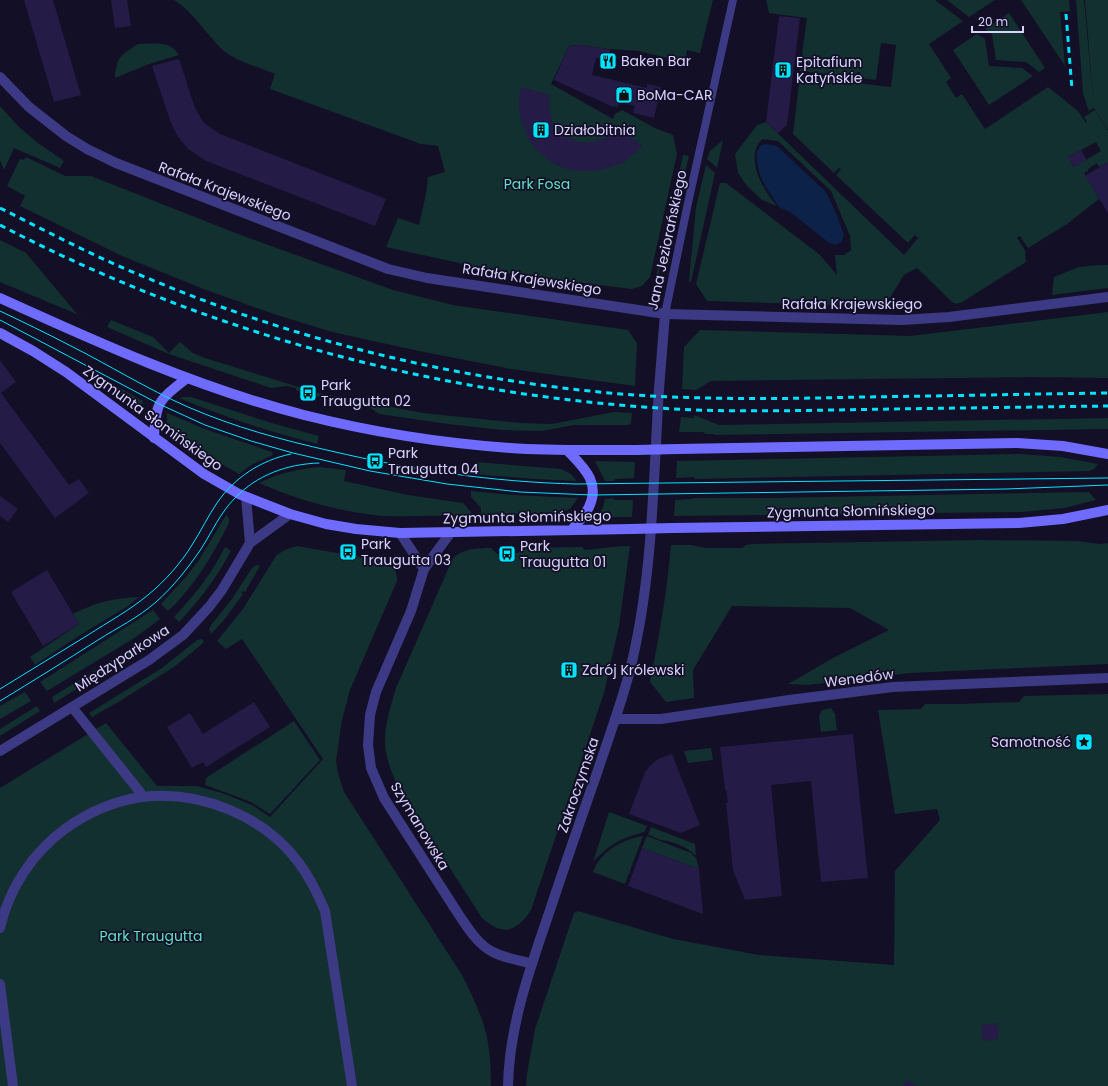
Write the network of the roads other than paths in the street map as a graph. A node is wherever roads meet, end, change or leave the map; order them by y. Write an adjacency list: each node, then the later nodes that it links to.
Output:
1 (733, 0): 5 (lane, Jana Jeziorańskiego)
2 (0, 78): 5 (street, Rafała Krajewskiego)
3 (1108, 297): 5 (street, Rafała Krajewskiego)
4 (0, 298): 7 (main road)
5 (665, 314): 11 (street, Jana Jeziorańskiego)
6 (0, 333): 8 (main road, Zygmunta Słomińskiego)
7 (186, 378): 8 (main road); 9 (main road)
8 (154, 438): 12 (main road, Zygmunta Słomińskiego)
9 (567, 450): 10 (main road, bridge); 15 (main road)
10 (1108, 454)
11 (655, 489): 22 (street, Zakroczymska)
12 (246, 497): 14 (main road, Zygmunta Słomińskiego); 18 (street)
13 (1108, 510): 15 (main road, Zygmunta Słomińskiego, bridge)
14 (290, 514): 17 (main road, Zygmunta Słomińskiego); 18 (street, Międzyparkowa)
15 (572, 530): 16 (main road, Zygmunta Słomińskiego)
16 (451, 532): 17 (main road, Zygmunta Słomińskiego); 19 (street, Szymanowska)
17 (400, 533): 19 (street)
18 (250, 543): 21 (street, Międzyparkowa)
19 (424, 568): 26 (street, Szymanowska)
20 (1108, 678): 22 (street, Wenedów)
21 (72, 707): 23 (street, Międzyparkowa); 24 (street)
22 (615, 719): 26 (street, Zakroczymska)
23 (0, 751)
24 (141, 797): 25 (street); 29 (street)
25 (0, 928)
26 (532, 964): 30 (street, Zakroczymska)
27 (0, 984): 28 (street)
28 (13, 1086)
29 (352, 1086)
30 (508, 1086)

